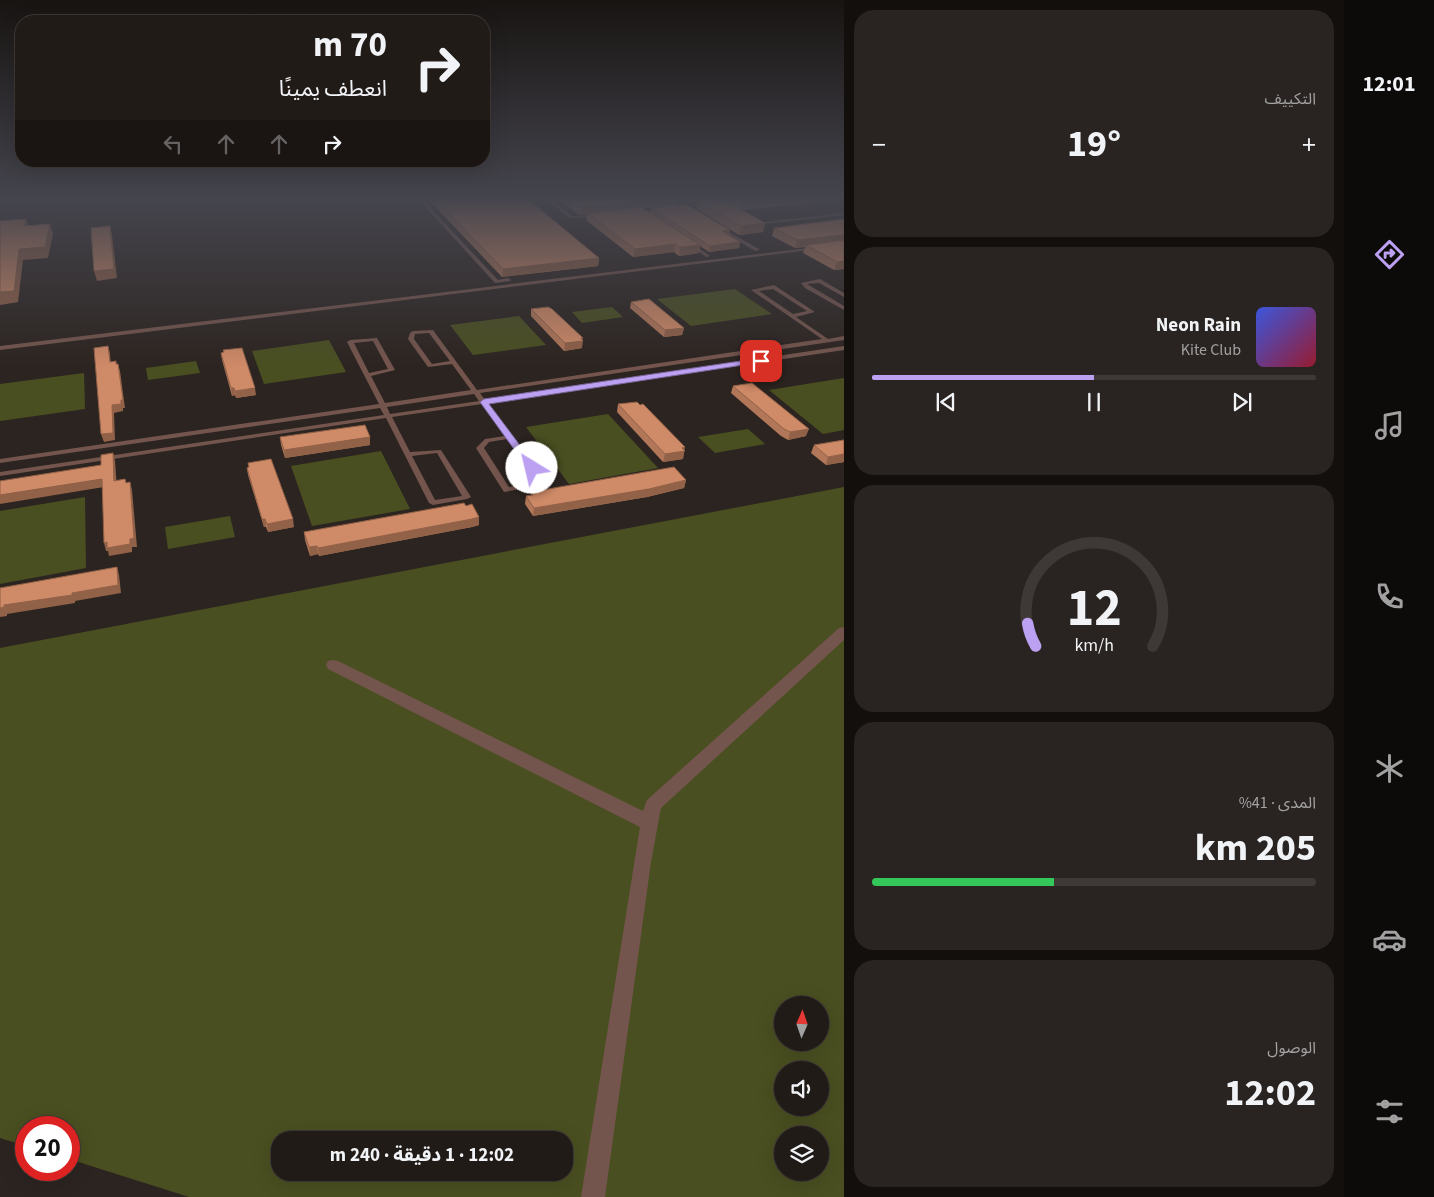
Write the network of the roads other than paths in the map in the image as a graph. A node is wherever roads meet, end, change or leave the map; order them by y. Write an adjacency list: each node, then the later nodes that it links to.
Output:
1 (473, 256): 2 (lane)
2 (708, 256)
3 (737, 256): 9 (lane)
4 (844, 295): 5 (lane)
5 (844, 308)
6 (792, 316): 6 (lane); 8 (lane)
7 (844, 338): 8 (lane)
8 (828, 340): 10 (lane); 13 (lane)
9 (0, 348)
10 (843, 350): 14 (lane)
11 (455, 362): 11 (lane); 13 (lane)
12 (366, 375): 12 (lane); 15 (lane)
13 (476, 392): 14 (lane); 15 (lane)
14 (484, 402): 16 (lane); 18 (lane)
15 (382, 405): 16 (lane); 17 (lane)
16 (388, 416): 19 (lane); 20 (lane)
17 (184, 434): 19 (lane); 21 (lane)
18 (509, 437): 18 (lane)
19 (187, 446): 22 (lane)
20 (407, 454): 20 (lane)
21 (0, 461)
22 (0, 474)
23 (844, 632): 25 (street)
24 (333, 665): 25 (street)
25 (650, 823): 26 (street)
26 (593, 1197)

